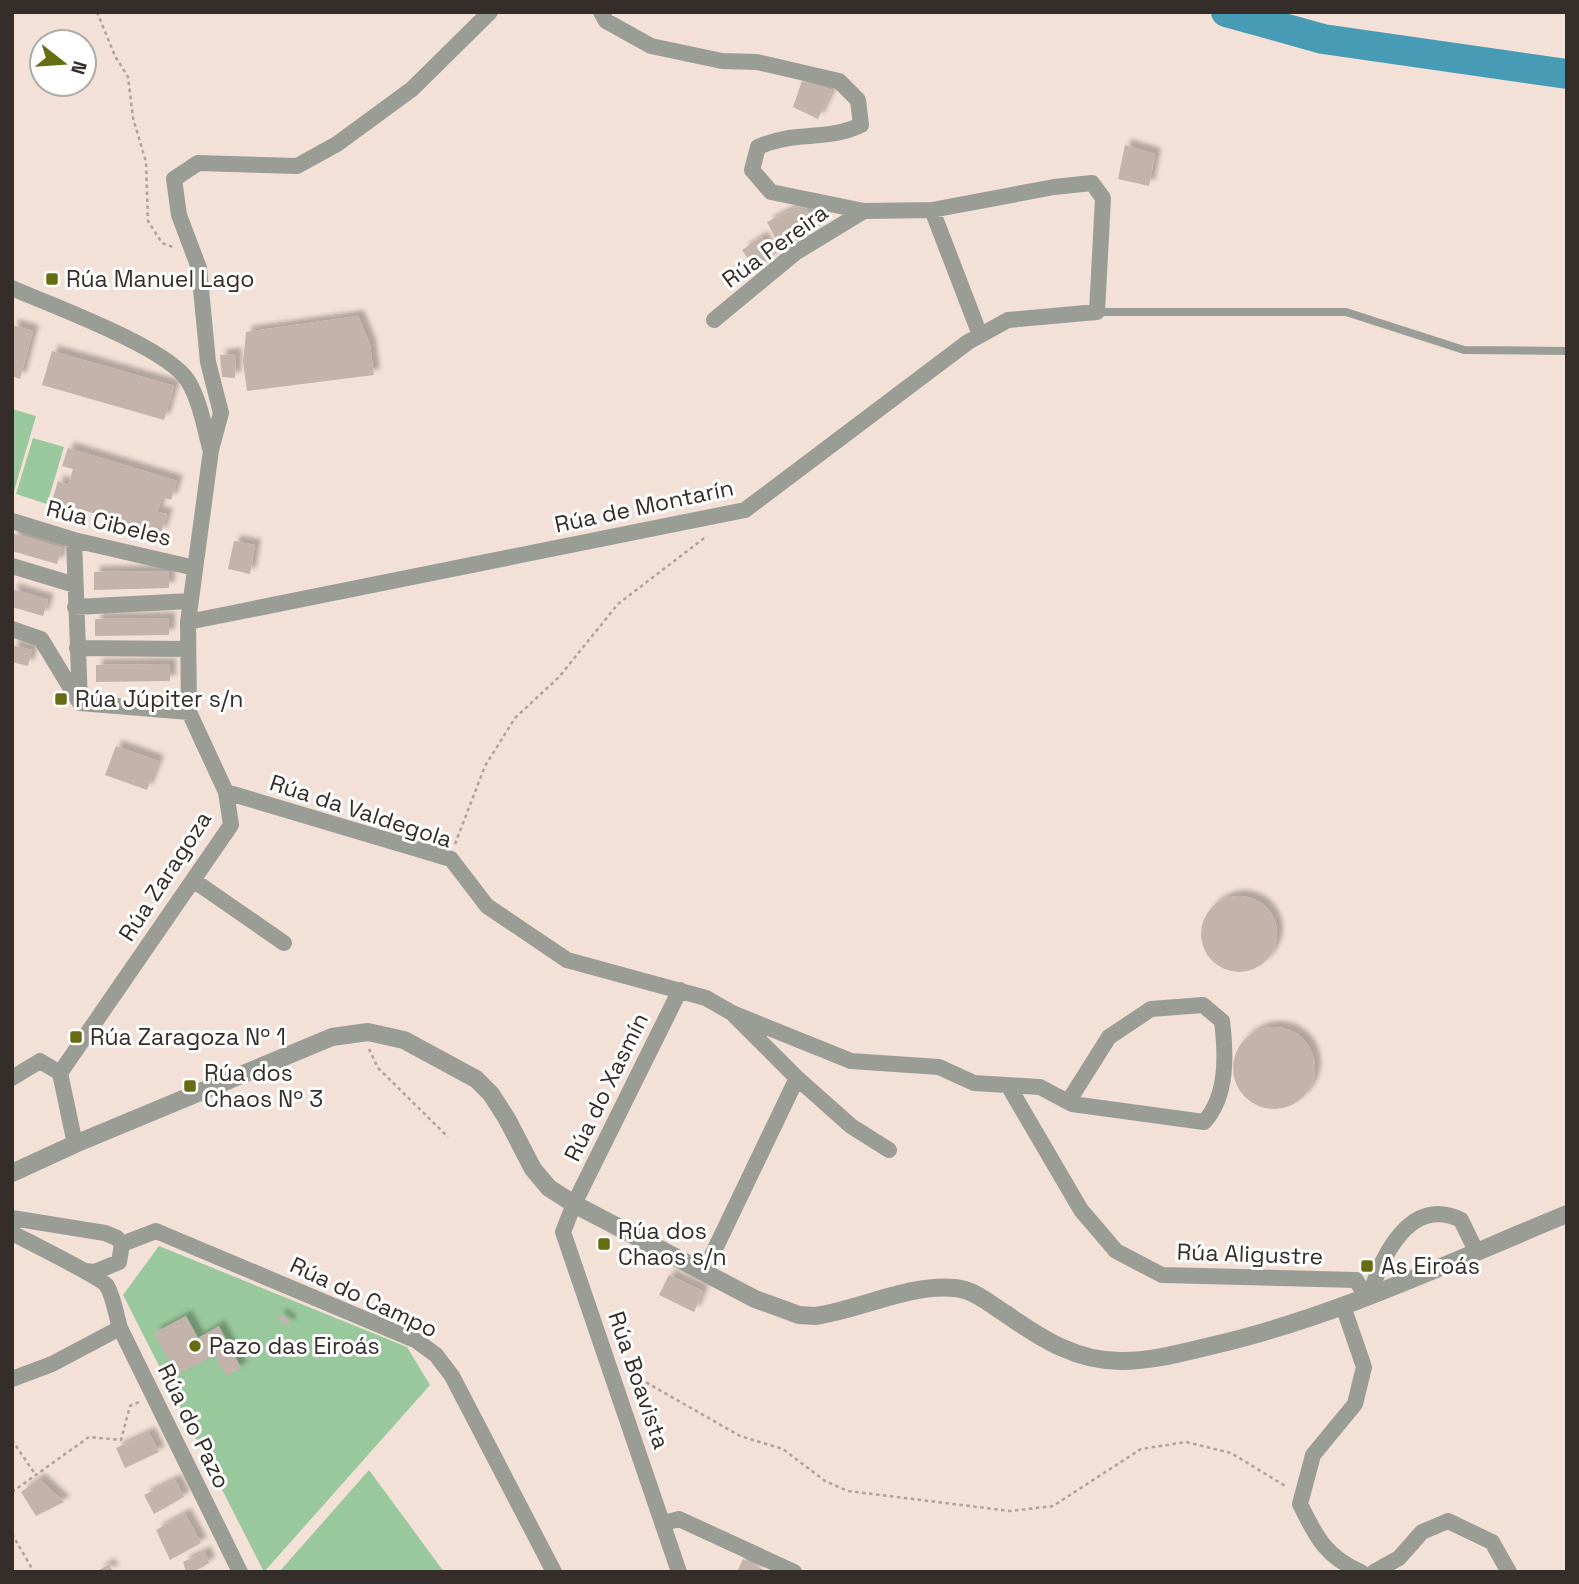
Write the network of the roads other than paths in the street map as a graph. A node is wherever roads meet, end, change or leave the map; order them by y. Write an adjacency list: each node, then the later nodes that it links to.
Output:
1 (490, 12): 10 (street, Rúa Zaragoza)
2 (601, 12): 4 (street)
3 (932, 210): 4 (street); 6 (street); 8 (street)
4 (864, 211): 7 (street, Rúa Pereira)
5 (12, 288): 10 (street)
6 (1097, 312): 8 (street, Rúa de Montarín); 9 (lane)
7 (713, 320)
8 (980, 335): 18 (street, Rúa de Montarín)
9 (1567, 351)
10 (211, 450): 14 (street, Rúa Zaragoza)
11 (12, 522): 12 (street, Rúa Cibeles)
12 (74, 540): 14 (street, Rúa Cibeles); 15 (street)
13 (12, 566): 15 (street)
14 (195, 568): 16 (street, Rúa Zaragoza)
15 (75, 585): 17 (street)
16 (190, 601): 17 (street); 18 (street, Rúa Zaragoza)
17 (75, 607): 20 (street)
18 (188, 621): 21 (street, Rúa Zaragoza)
19 (12, 629): 22 (street)
20 (77, 648): 21 (street); 22 (street)
21 (188, 649): 23 (street, Rúa Zaragoza)
22 (80, 703): 23 (street)
23 (189, 712): 24 (street, Rúa Zaragoza)
24 (226, 792): 25 (street, Rúa Zaragoza); 27 (street, Rúa da Valdegola)
25 (193, 880): 26 (street); 29 (street, Rúa Zaragoza)
26 (284, 943)
27 (680, 990): 28 (street, Rúa da Valdegola); 37 (street, Rúa do Xasmín)
28 (732, 1013): 31 (street, Rúa da Valdegola); 32 (street)
29 (60, 1073): 30 (street); 34 (street)
30 (12, 1078)
31 (797, 1078): 35 (street, Rúa da Valdegola); 45 (street)
32 (1009, 1087): 33 (street); 46 (street, Rúa Aligustre)
33 (1068, 1102): 33 (street)
34 (75, 1144): 36 (street); 37 (street)
35 (889, 1150)
36 (12, 1173)
37 (573, 1204): 45 (street); 51 (street, Rúa Boavista)
38 (1567, 1214): 42 (street)
39 (12, 1218): 41 (street)
40 (12, 1233): 44 (street, Rúa do Pazo)
41 (122, 1244): 43 (street); 54 (street, Rúa do Campo)
42 (1476, 1251): 46 (street); 46 (street)
43 (119, 1262): 44 (street); 47 (street)
44 (80, 1271): 47 (street, Rúa do Pazo)
45 (704, 1272): 48 (street)
46 (1368, 1296): 48 (street)
47 (110, 1298): 49 (street, Rúa do Pazo)
48 (1343, 1306): 57 (street)
49 (120, 1328): 50 (street); 53 (street, Rúa do Pazo)
50 (12, 1379)
51 (664, 1523): 55 (street, Rúa Boavista); 56 (street)
52 (1496, 1549): 58 (street); 59 (street); 60 (street)
53 (240, 1572)
54 (554, 1572)
55 (679, 1572)
56 (794, 1572)
57 (1361, 1572)
58 (1374, 1572)
59 (1509, 1572)
60 (1520, 1572)

